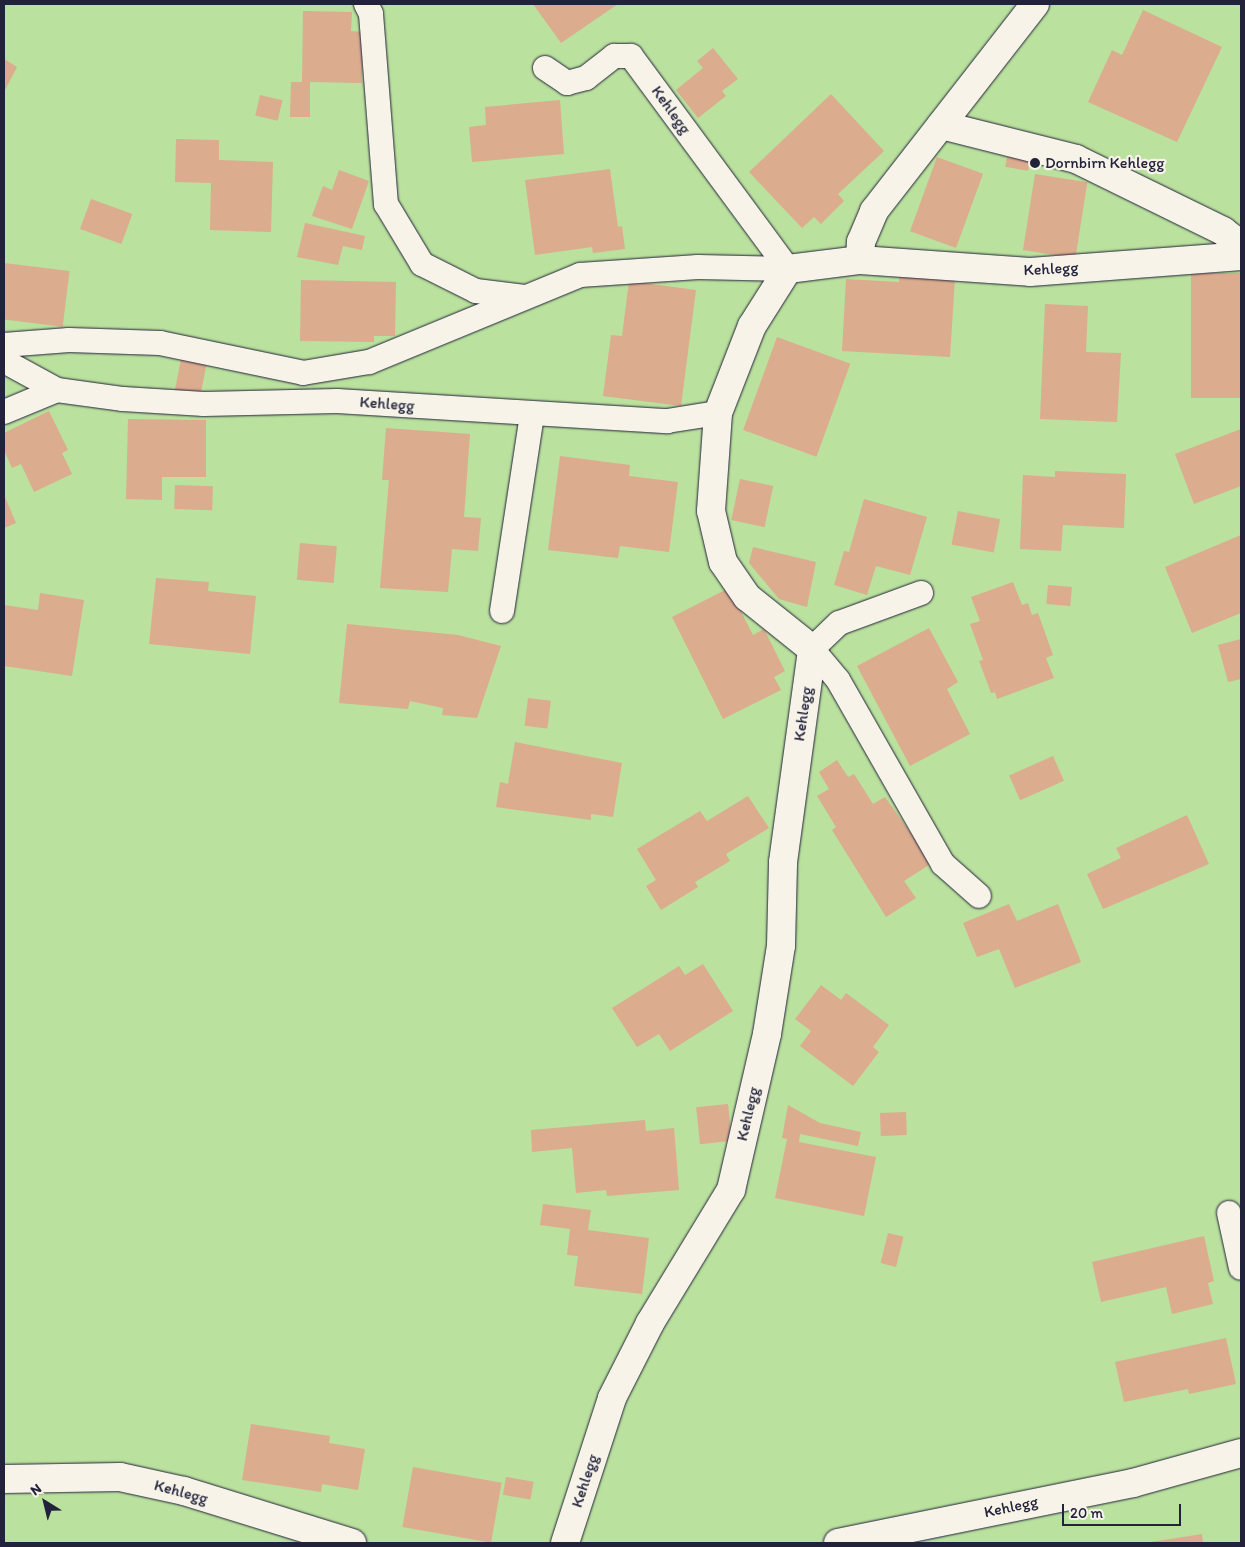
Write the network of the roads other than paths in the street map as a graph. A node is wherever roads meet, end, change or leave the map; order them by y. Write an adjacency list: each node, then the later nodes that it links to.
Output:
1 (366, 4): 8 (lane)
2 (1035, 4): 4 (street)
3 (545, 68): 7 (lane, Kehlegg)
4 (941, 125): 5 (street, Kehlegg); 6 (street)
5 (1241, 254): 6 (street, Kehlegg)
6 (860, 260): 7 (street, Kehlegg)
7 (788, 269): 8 (lane, Kehlegg); 13 (street, Kehlegg)
8 (526, 297): 9 (lane, Kehlegg)
9 (4, 345)
10 (4, 361): 11 (lane, Kehlegg)
11 (57, 390): 12 (lane); 14 (lane, Kehlegg)
12 (4, 412)
13 (718, 413): 14 (lane, Kehlegg); 17 (street, Kehlegg)
14 (532, 414): 16 (lane)
15 (921, 593): 17 (lane)
16 (502, 611)
17 (812, 649): 18 (lane, Kehlegg); 24 (street, Kehlegg)
18 (979, 896)
19 (1229, 1213): 20 (lane)
20 (1241, 1268)
21 (1241, 1453): 25 (street, Kehlegg)
22 (4, 1479): 23 (street, Kehlegg)
23 (352, 1543)
24 (565, 1543)
25 (838, 1543)

